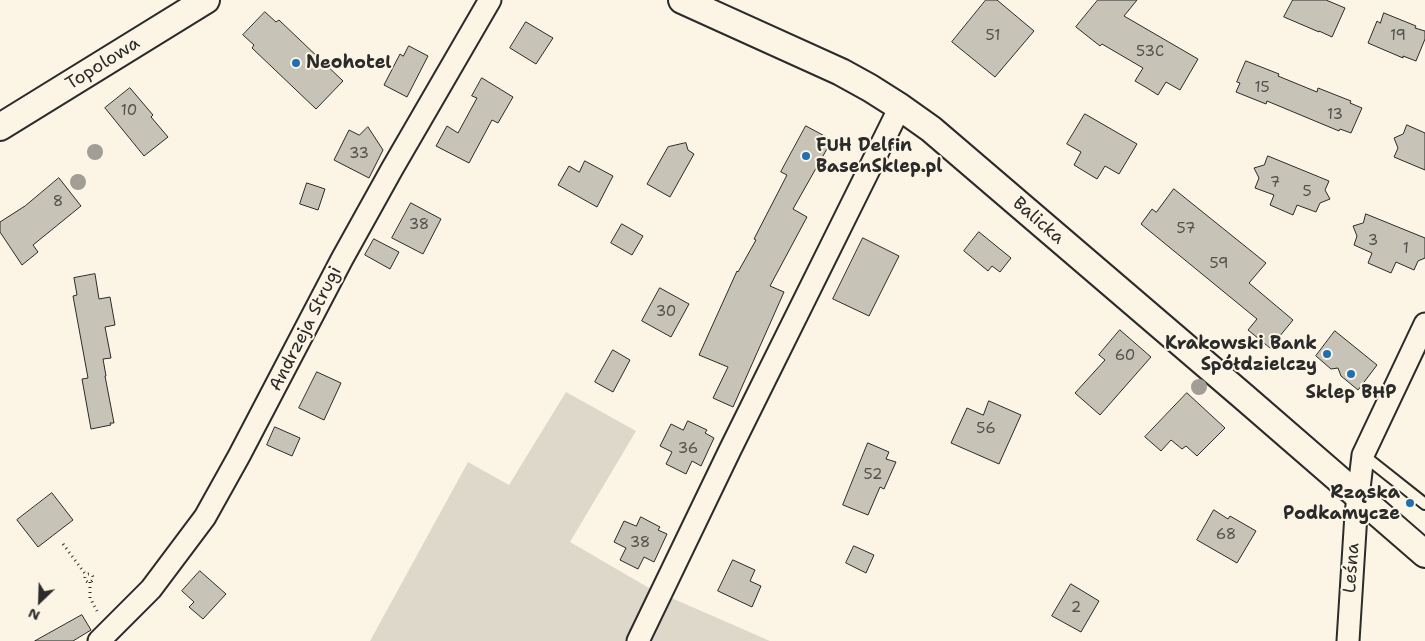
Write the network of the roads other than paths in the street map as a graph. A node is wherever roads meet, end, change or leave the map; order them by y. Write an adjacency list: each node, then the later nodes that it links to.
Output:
1 (206, 0): 5 (street, Topolowa)
2 (490, 0): 11 (street, Andrzeja Strugi)
3 (682, 0): 4 (street, Balicka)
4 (900, 107): 8 (street, Balicka); 12 (street)
5 (0, 127)
6 (1425, 324): 7 (street, Leśna)
7 (1363, 455): 8 (street, Leśna); 9 (lane)
8 (1359, 496): 10 (street, Balicka); 13 (street, Leśna)
9 (1425, 504)
10 (1425, 554)
11 (99, 641)
12 (638, 641)
13 (1348, 641)

